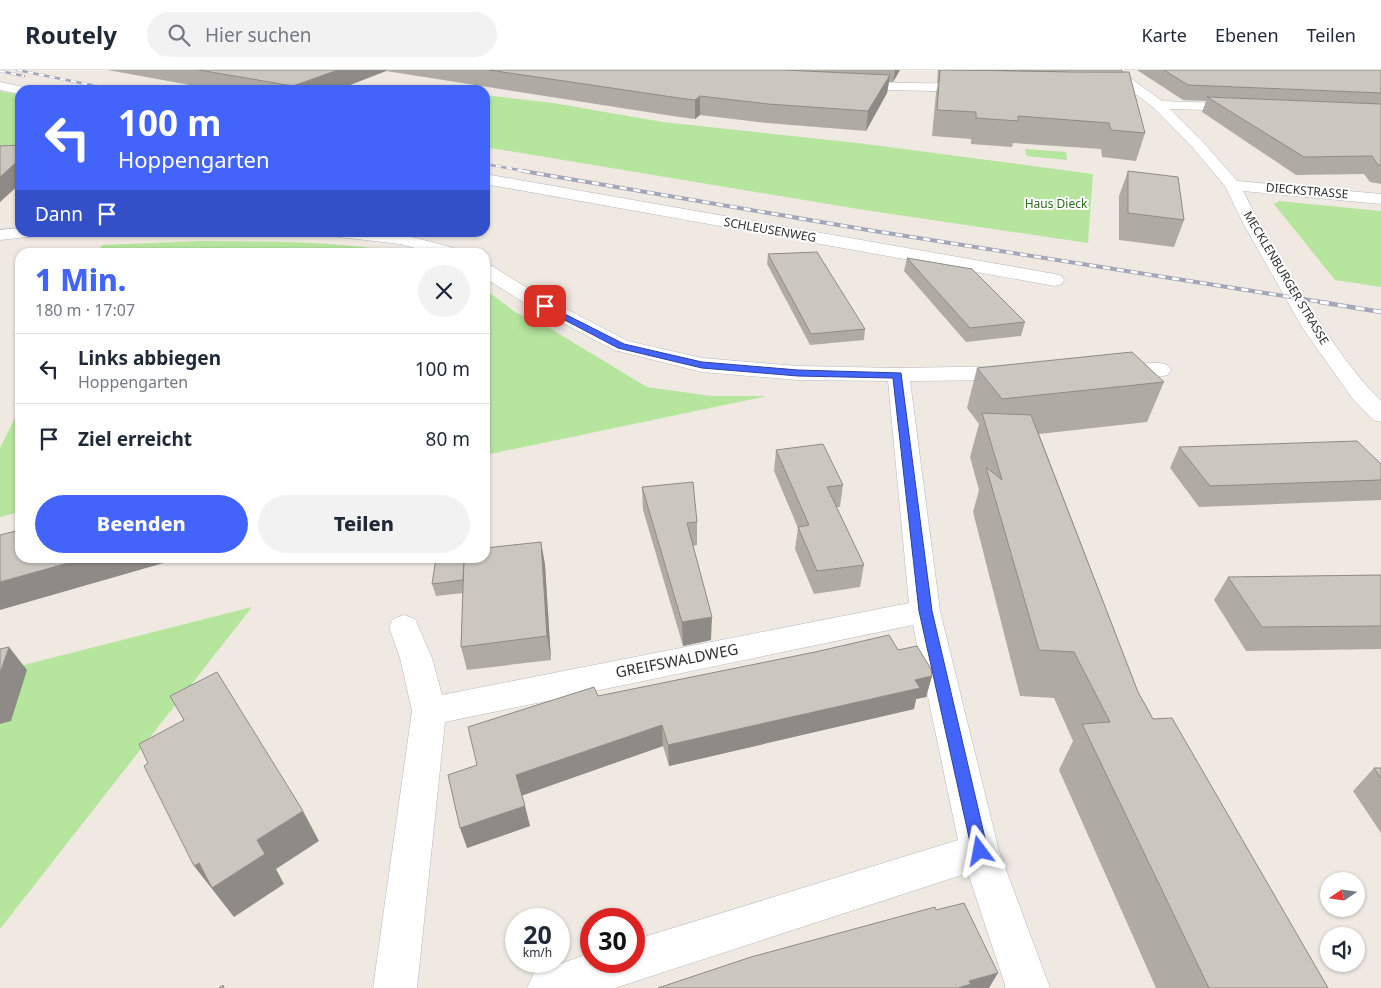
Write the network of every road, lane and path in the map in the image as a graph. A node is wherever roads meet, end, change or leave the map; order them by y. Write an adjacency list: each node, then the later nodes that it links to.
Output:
1 (861, 70): 5 (street)
2 (1111, 70): 9 (street, MECKLENBURGER STRASSE)
3 (0, 86): 6 (street)
4 (838, 86): 5 (street)
5 (871, 86): 7 (street)
6 (15, 89)
7 (986, 89)
8 (1080, 90): 9 (street)
9 (1140, 91): 10 (street, MECKLENBURGER STRASSE)
10 (1159, 105): 11 (street); 13 (street, MECKLENBURGER STRASSE)
11 (1248, 108)
12 (490, 180): 20 (street, SCHLEUSENWEG)
13 (1232, 185): 14 (street, DIECKSTRASSE); 25 (street, MECKLENBURGER STRASSE)
14 (1381, 198)
15 (15, 233): 16 (street)
16 (0, 234)
17 (383, 237): 18 (street)
18 (434, 248)
19 (490, 273): 24 (street)
20 (1055, 280)
21 (1160, 370): 22 (street)
22 (1092, 371)
23 (1034, 372): 24 (street)
24 (898, 375): 26 (street)
25 (1381, 416)
26 (926, 611): 28 (street, GREIFSWALDWEG); 29 (street)
27 (404, 627): 28 (street)
28 (429, 711): 32 (street)
29 (980, 851): 30 (street); 34 (street)
30 (645, 957)
31 (595, 973): 33 (street)
32 (395, 988)
33 (548, 988)
34 (1028, 988)

